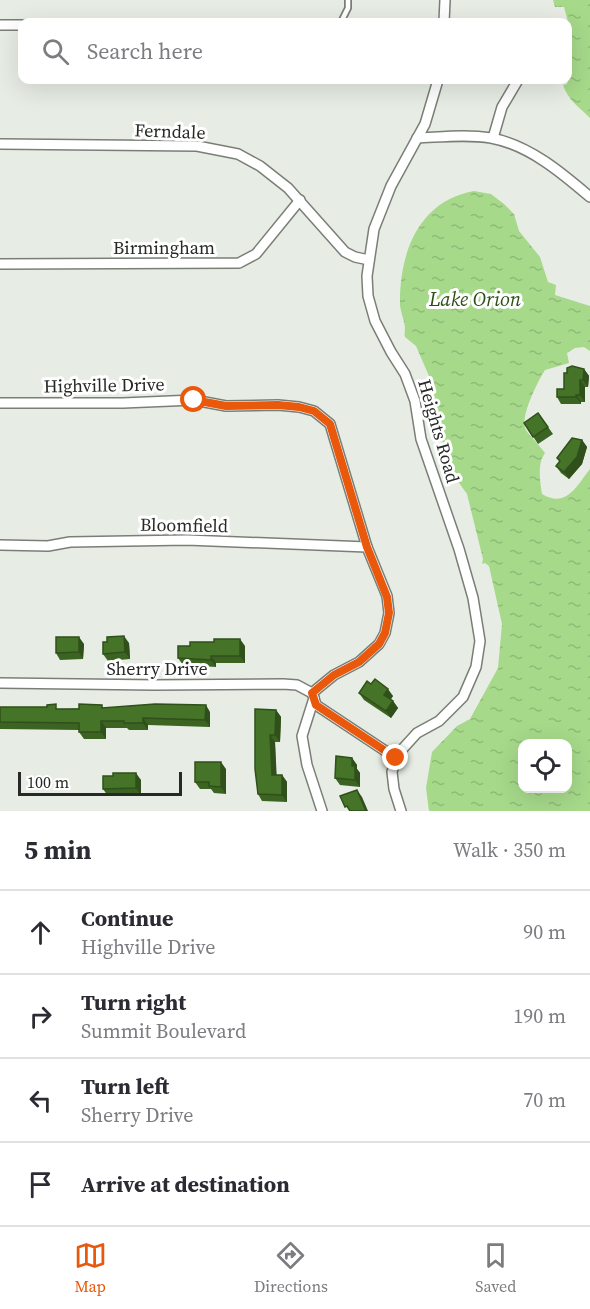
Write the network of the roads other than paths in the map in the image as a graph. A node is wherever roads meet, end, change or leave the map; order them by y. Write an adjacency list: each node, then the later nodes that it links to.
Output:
1 (348, 0): 3 (lane)
2 (445, 0): 4 (street)
3 (343, 18)
4 (444, 18)
5 (0, 25): 6 (street)
6 (18, 25)
7 (437, 84): 9 (street, Heights Road)
8 (516, 84): 10 (street)
9 (417, 138): 10 (street); 14 (street, Heights Road)
10 (493, 138): 12 (street)
11 (0, 144): 13 (street, Ferndale)
12 (590, 197)
13 (300, 200): 14 (street, Ferndale); 15 (street, Birmingham)
14 (369, 260): 21 (street, Heights Road)
15 (0, 264)
16 (0, 404): 18 (street, Highville Drive)
17 (0, 545): 18 (street, Bloomfield)
18 (367, 547): 20 (street)
19 (0, 683): 20 (street, Sherry Drive)
20 (313, 696): 21 (street, Sherry Drive); 22 (street)
21 (396, 758): 23 (street)
22 (322, 811)
23 (401, 811)

